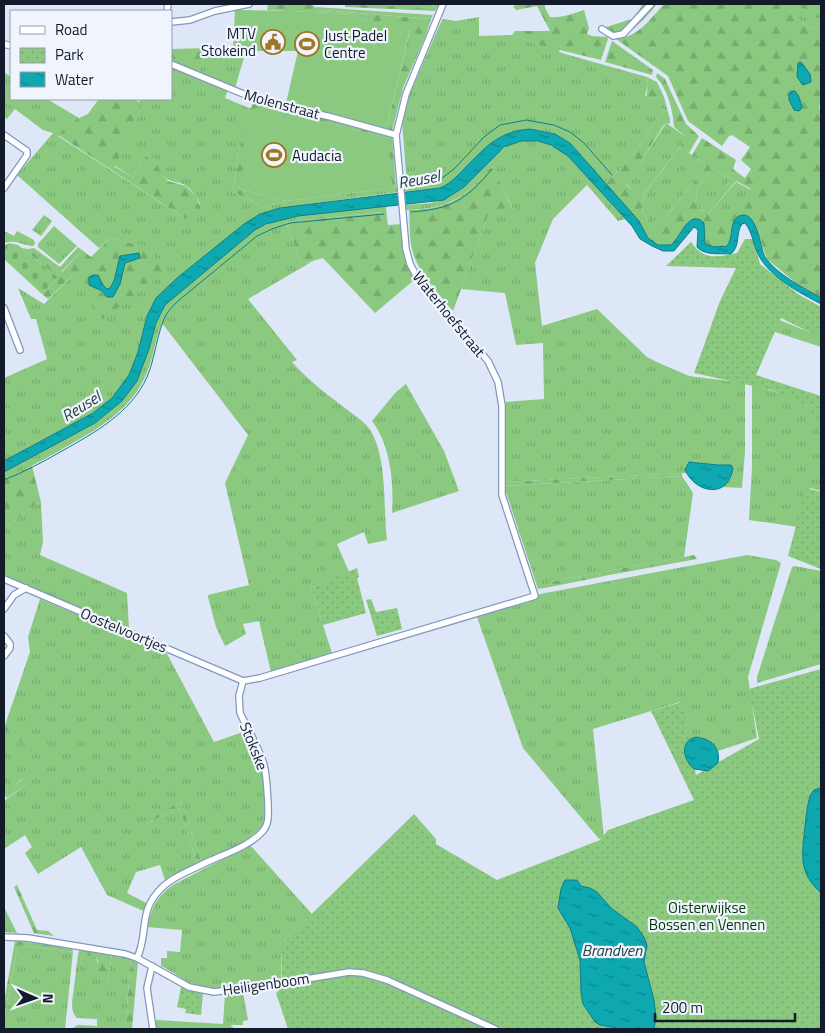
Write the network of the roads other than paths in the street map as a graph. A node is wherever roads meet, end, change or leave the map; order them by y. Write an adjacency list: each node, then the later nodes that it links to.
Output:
1 (249, 4): 4 (street)
2 (443, 4): 8 (street, Waterhoefstraat)
3 (651, 4): 5 (street)
4 (172, 22)
5 (602, 30)
6 (172, 64): 8 (street, Molenstraat)
7 (4, 135): 9 (street)
8 (396, 135): 18 (street, Waterhoefstraat)
9 (4, 188)
10 (4, 308): 11 (street)
11 (6, 317): 12 (street)
12 (20, 350)
13 (4, 579): 14 (street, Oostelvoortjes)
14 (26, 588): 15 (street); 18 (street, Oostelvoortjes)
15 (4, 609)
16 (4, 636): 17 (street)
17 (4, 656)
18 (243, 682): 20 (street, Stokske)
19 (4, 938): 20 (street, Heiligenboom)
20 (138, 958): 21 (street, Heiligenboom)
21 (152, 966): 22 (street); 23 (street, Heiligenboom)
22 (153, 1029)
23 (495, 1029)

